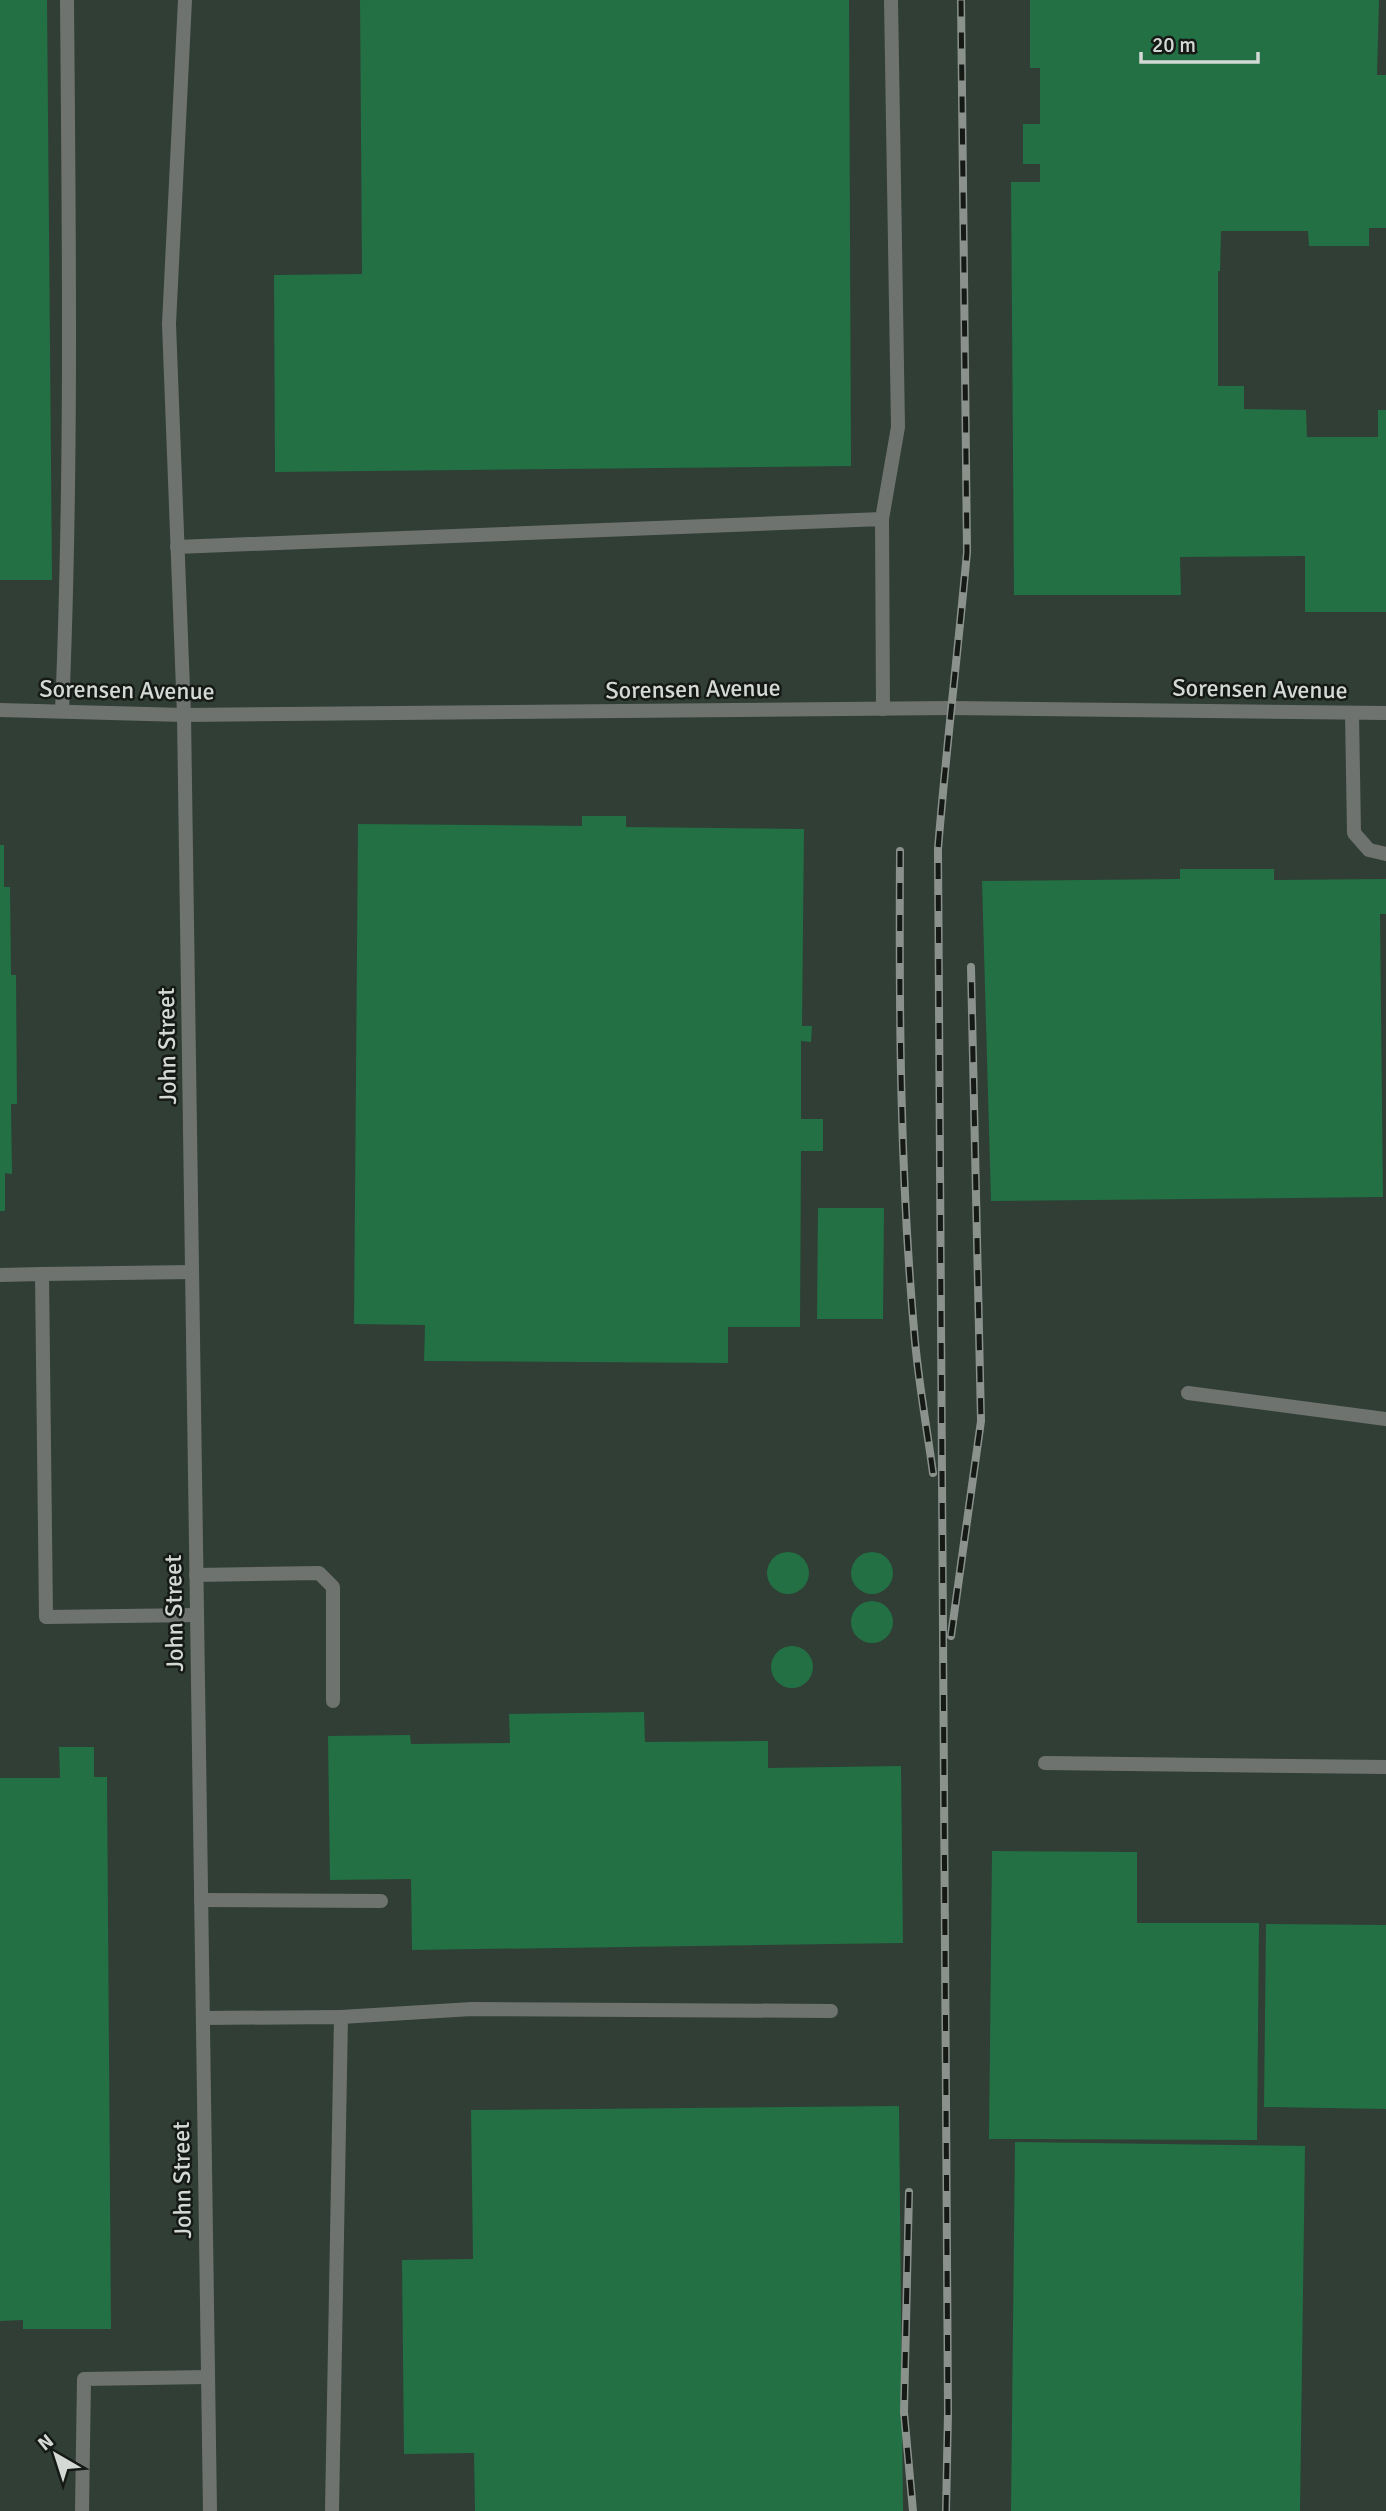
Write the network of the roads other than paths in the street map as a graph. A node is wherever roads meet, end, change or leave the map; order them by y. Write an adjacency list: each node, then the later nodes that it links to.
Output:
1 (67, 0): 8 (street)
2 (184, 0): 5 (street, John Street)
3 (891, 0): 4 (street)
4 (882, 519): 5 (street); 7 (street)
5 (177, 547): 11 (street, John Street)
6 (0, 709): 8 (street, Sorensen Avenue)
7 (883, 709): 9 (street, Sorensen Avenue); 11 (street, Sorensen Avenue)
8 (62, 711): 11 (street, Sorensen Avenue)
9 (1352, 713): 10 (street, Sorensen Avenue); 12 (street)
10 (1386, 713)
11 (184, 715): 13 (street, John Street)
12 (1386, 854)
13 (192, 1272): 14 (street); 18 (street, John Street)
14 (42, 1274): 15 (street); 19 (street)
15 (0, 1275)
16 (1188, 1393): 17 (street)
17 (1386, 1419)
18 (196, 1575): 19 (street, John Street); 20 (street)
19 (197, 1615): 23 (street, John Street)
20 (333, 1701)
21 (1045, 1763): 22 (street)
22 (1386, 1767)
23 (201, 1900): 24 (street); 27 (street, John Street)
24 (381, 1901)
25 (831, 2011): 26 (street)
26 (341, 2017): 27 (street); 31 (street)
27 (203, 2018): 28 (street, John Street)
28 (208, 2377): 29 (street); 30 (street, John Street)
29 (82, 2511)
30 (210, 2511)
31 (332, 2511)

